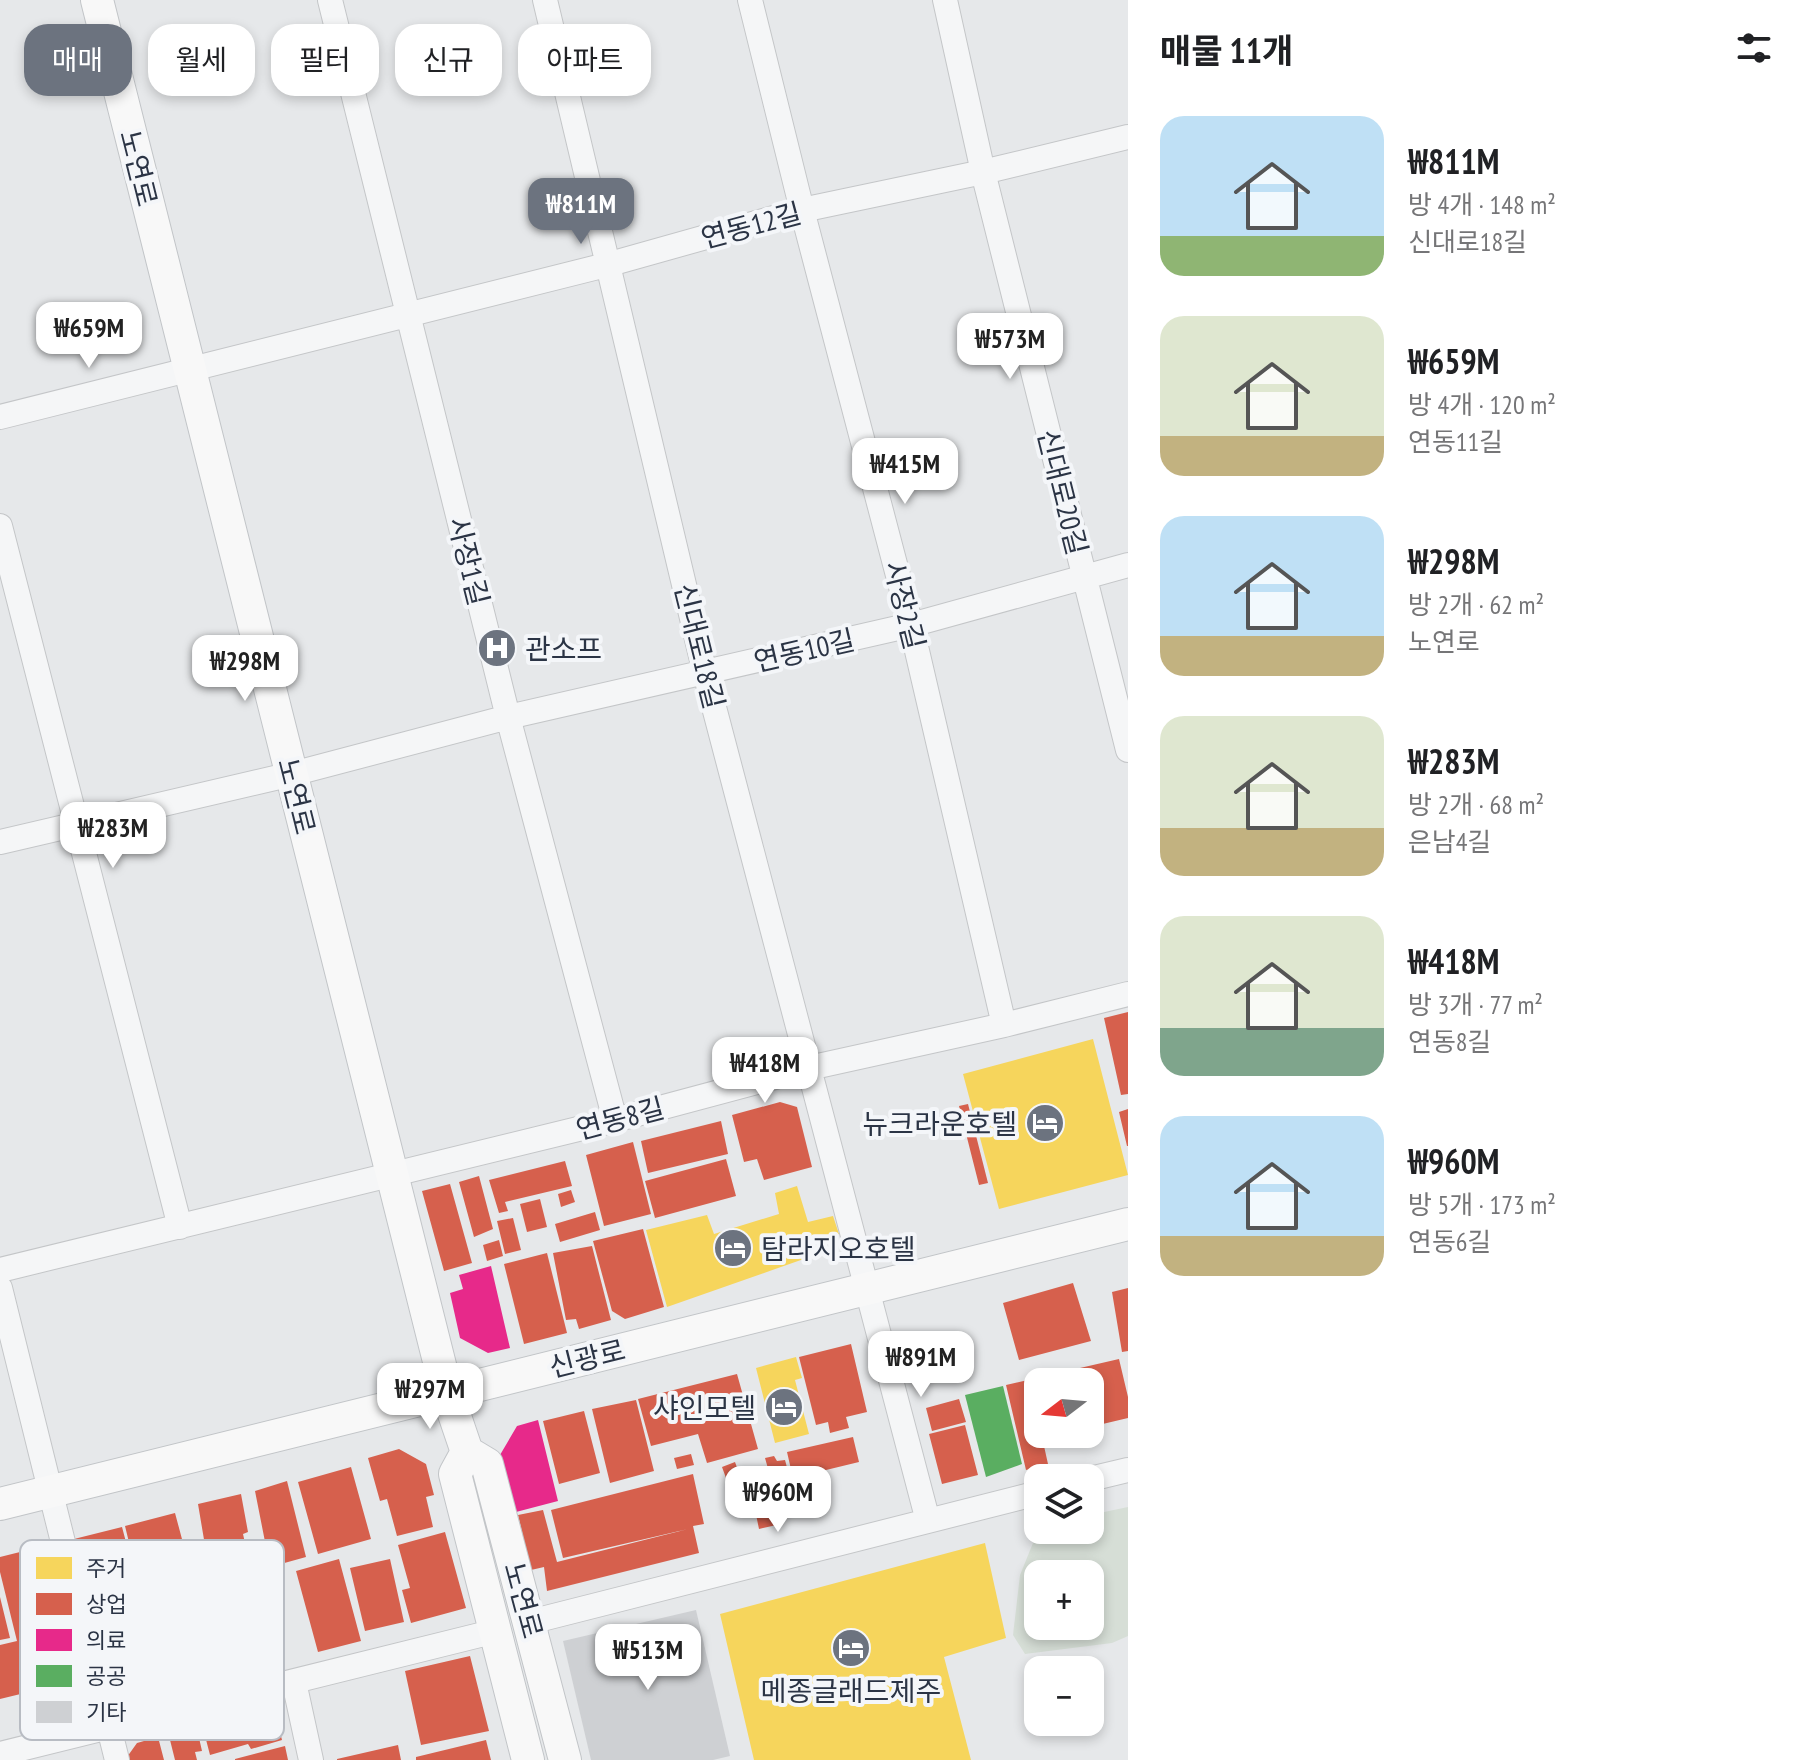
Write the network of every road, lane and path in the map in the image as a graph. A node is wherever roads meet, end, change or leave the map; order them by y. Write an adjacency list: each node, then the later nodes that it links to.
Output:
1 (97, 0): 11 (main road, 노연로)
2 (330, 0): 10 (street, 사장1길)
3 (545, 0): 9 (street, 신대로18길)
4 (750, 0): 8 (street, 사장2길)
5 (945, 0): 7 (street, 신대로20길)
6 (1128, 137): 7 (street, 연동12길)
7 (983, 172): 8 (street, 연동12길); 15 (street, 신대로20길)
8 (802, 210): 9 (street, 연동12길); 16 (street, 사장2길)
9 (610, 264): 10 (street, 연동12길); 17 (street, 신대로18길)
10 (406, 313): 11 (street, 연동12길); 18 (street, 사장1길)
11 (190, 370): 12 (street, 연동12길); 20 (main road, 노연로)
12 (0, 417)
13 (0, 526): 21 (street)
14 (1128, 565): 15 (street, 연동10길)
15 (1083, 576): 16 (street, 연동10길); 19 (street, 신대로20길)
16 (911, 625): 17 (street, 연동10길); 24 (street, 사장2길)
17 (705, 673): 18 (street, 연동10길); 25 (street, 신대로18길)
18 (508, 717): 20 (street, 연동10길); 26 (street, 사장1길)
19 (1128, 750)
20 (292, 774): 21 (street, 연동10길); 27 (main road, 노연로)
21 (76, 824): 22 (street, 연동10길); 29 (street)
22 (0, 842)
23 (1128, 994): 24 (street, 연동8길)
24 (1004, 1025): 25 (street, 연동8길)
25 (809, 1068): 26 (street, 연동8길); 32 (street, 신대로18길)
26 (615, 1120): 27 (street, 연동8길)
27 (393, 1176): 29 (street, 연동8길); 33 (main road, 노연로)
28 (1128, 1224): 32 (main road, 신광로)
29 (180, 1227): 30 (street, 연동8길)
30 (0, 1270)
31 (0, 1288): 37 (street)
32 (867, 1289): 33 (main road, 신광로); 40 (street, 신대로18길)
33 (447, 1393): 34 (main road, 노연로); 37 (main road, 신광로)
34 (467, 1452): 42 (main road, 노연로); 43 (main road, 노연로)
35 (1128, 1470): 36 (street)
36 (1104, 1476)
37 (51, 1492): 39 (main road, 신광로); 41 (street)
38 (1024, 1497): 40 (street)
39 (0, 1504)
40 (928, 1521): 42 (street)
41 (63, 1540)
42 (530, 1622): 52 (main road, 노연로)
43 (496, 1631): 44 (street); 51 (main road, 노연로)
44 (294, 1682): 45 (street); 50 (street)
45 (284, 1684)
46 (54, 1740): 48 (street)
47 (112, 1740): 49 (street)
48 (0, 1754)
49 (117, 1760)
50 (311, 1760)
51 (528, 1760)
52 (565, 1760)

